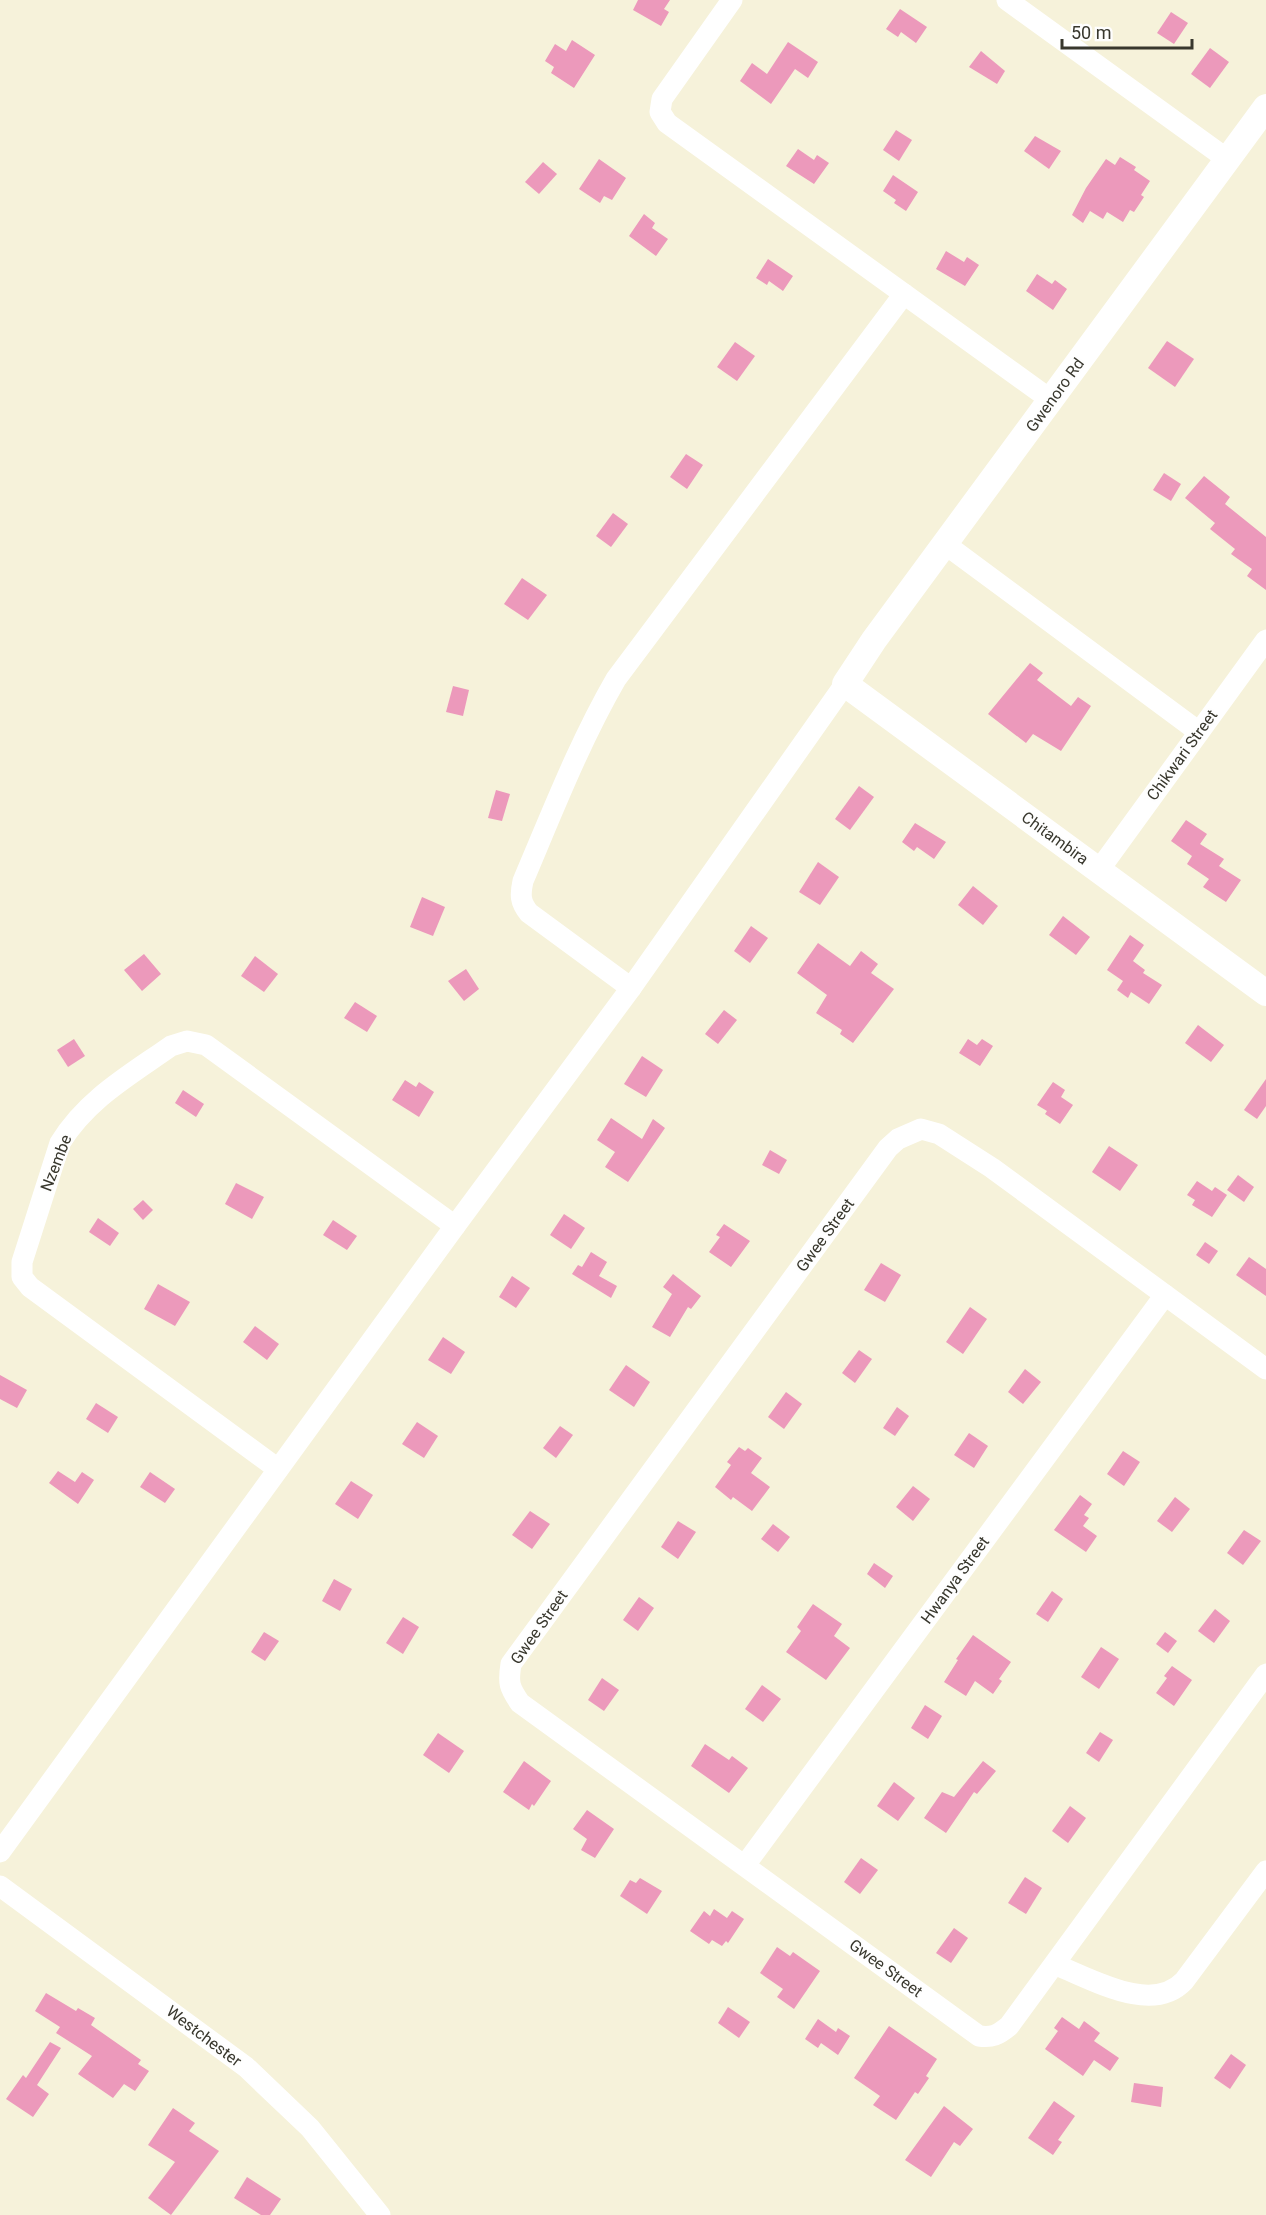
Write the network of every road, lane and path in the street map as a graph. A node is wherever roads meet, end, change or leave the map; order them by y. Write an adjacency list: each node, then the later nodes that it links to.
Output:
1 (732, 0): 5 (street)
2 (1007, 0): 4 (street)
3 (1266, 106): 4 (street, Gwenoro Rd)
4 (1227, 159): 6 (street, Gwenoro Rd)
5 (904, 294): 6 (street); 12 (street)
6 (1051, 400): 7 (street, Gwenoro Rd)
7 (945, 544): 9 (street, Gwenoro Rd); 10 (street)
8 (1266, 640): 10 (street, Chikwari Street)
9 (845, 684): 11 (street, Chitambira); 12 (street)
10 (1199, 732): 11 (street, Chikwari Street)
11 (1099, 870): 13 (street, Chitambira)
12 (631, 988): 14 (street)
13 (1266, 993)
14 (455, 1226): 17 (street); 17 (street, Nzembe)
15 (1166, 1295): 16 (street, Gwee Street); 20 (street, Hwanya Street); 20 (street, Gwee Street)
16 (1266, 1370)
17 (278, 1469): 19 (street)
18 (1266, 1674): 23 (street, Gwee Street)
19 (0, 1852)
20 (745, 1865): 23 (street, Gwee Street)
21 (1266, 1871): 23 (street)
22 (0, 1886): 24 (street, Westchester)
23 (1056, 1965)
24 (380, 2215)

